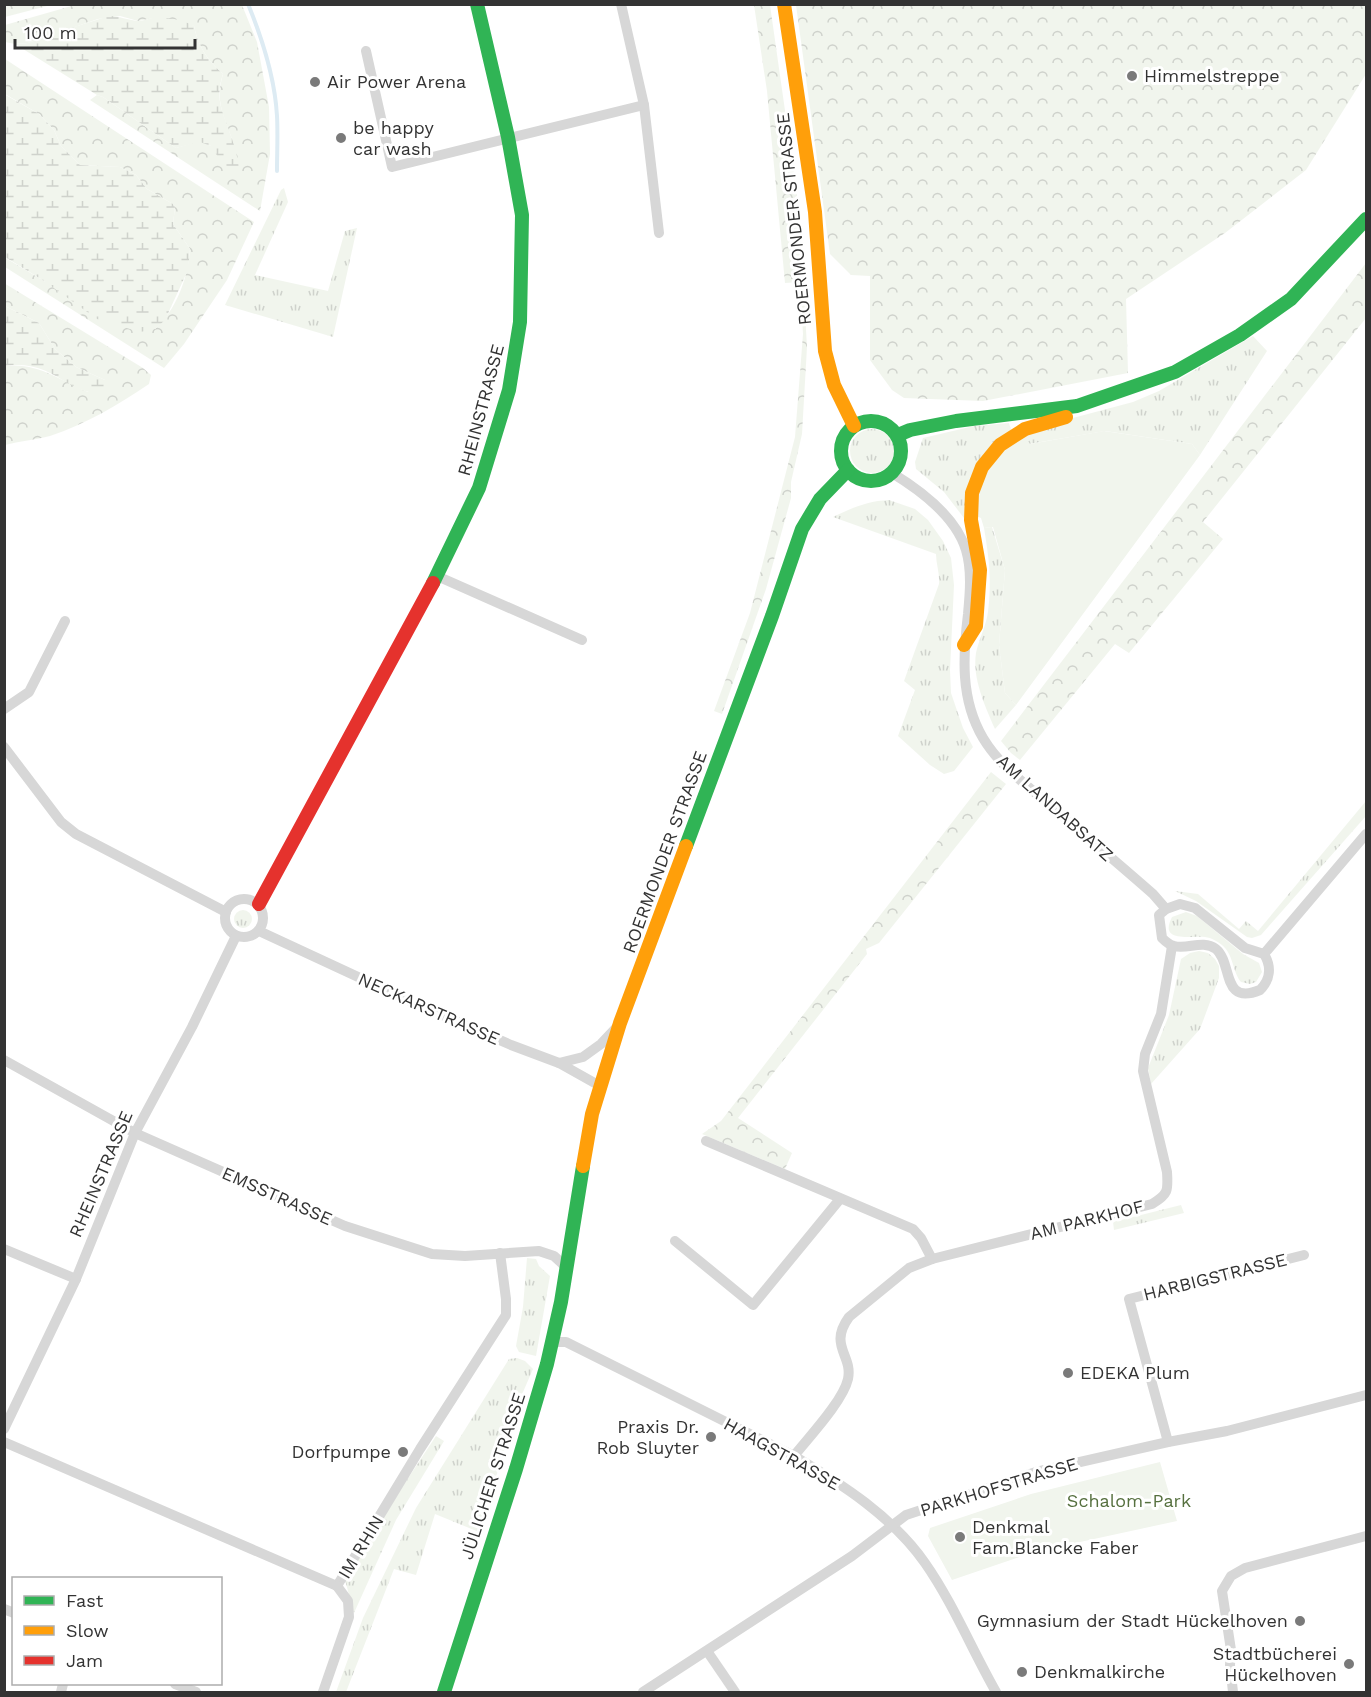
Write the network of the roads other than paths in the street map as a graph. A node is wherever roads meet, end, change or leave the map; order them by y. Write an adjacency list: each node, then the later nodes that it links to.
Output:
1 (477, 4): 6 (main road, RHEINSTRASSE)
2 (621, 4): 5 (street)
3 (784, 4): 10 (main road, ROERMONDER STRASSE)
4 (366, 51): 6 (street)
5 (644, 105): 6 (street); 8 (street)
6 (508, 137): 14 (main road, RHEINSTRASSE)
7 (1366, 219): 9 (main road)
8 (659, 233)
9 (1175, 372): 11 (main road); 17 (main road)
10 (854, 426): 11 (main road); 12 (main road)
11 (898, 435): 13 (main road)
12 (848, 470): 13 (main road); 28 (main road, ROERMONDER STRASSE)
13 (892, 473): 17 (street, AM LANDABSATZ)
14 (437, 576): 16 (street); 21 (main road, RHEINSTRASSE)
15 (65, 621): 18 (street)
16 (582, 640)
17 (964, 645): 22 (street, AM LANDABSATZ)
18 (4, 709)
19 (4, 747): 23 (street)
20 (1366, 834): 27 (street)
21 (259, 904): 23 (street); 24 (street, RHEINSTRASSE)
22 (1166, 909): 26 (street); 27 (street)
23 (226, 912): 25 (street)
24 (259, 931): 25 (street); 30 (street, NECKARSTRASSE)
25 (236, 936): 32 (street, RHEINSTRASSE)
26 (1172, 946): 27 (street); 39 (street, AM PARKHOF)
27 (1264, 954)
28 (620, 1023): 30 (street); 31 (main road, ROERMONDER STRASSE)
29 (4, 1060): 32 (street, EMSSTRASSE)
30 (559, 1063): 31 (street, NECKARSTRASSE)
31 (600, 1086): 40 (main road, ROERMONDER STRASSE)
32 (135, 1132): 37 (street, EMSSTRASSE); 41 (street, RHEINSTRASSE)
33 (706, 1141): 34 (street)
34 (840, 1199): 35 (street); 39 (street)
35 (675, 1242)
36 (4, 1249): 41 (street)
37 (500, 1253): 40 (street, EMSSTRASSE); 50 (street, IM RHIN)
38 (1304, 1255): 46 (street, HARBIGSTRASSE)
39 (932, 1259): 47 (street, AM PARKHOF)
40 (566, 1268): 42 (main road, JÜLICHER STRASSE)
41 (76, 1279): 44 (street, RHEINSTRASSE)
42 (552, 1342): 47 (street, HAAGSTRASSE); 55 (main road, JÜLICHER STRASSE)
43 (1366, 1395): 46 (street, PARKHOFSTRASSE)
44 (4, 1429)
45 (4, 1442): 50 (street, IM RHIN)
46 (1168, 1442): 48 (street, PARKHOFSTRASSE)
47 (794, 1456): 48 (street, HAAGSTRASSE)
48 (894, 1526): 51 (street, PARKHOFSTRASSE); 58 (street, HAAGSTRASSE)
49 (1366, 1536): 59 (street)
50 (337, 1586): 54 (street)
51 (707, 1650): 56 (street, PARKHOFSTRASSE); 57 (street)
52 (180, 1685): 53 (street)
53 (196, 1692)
54 (323, 1692)
55 (444, 1692)
56 (643, 1692)
57 (735, 1692)
58 (996, 1692)
59 (1233, 1692)

